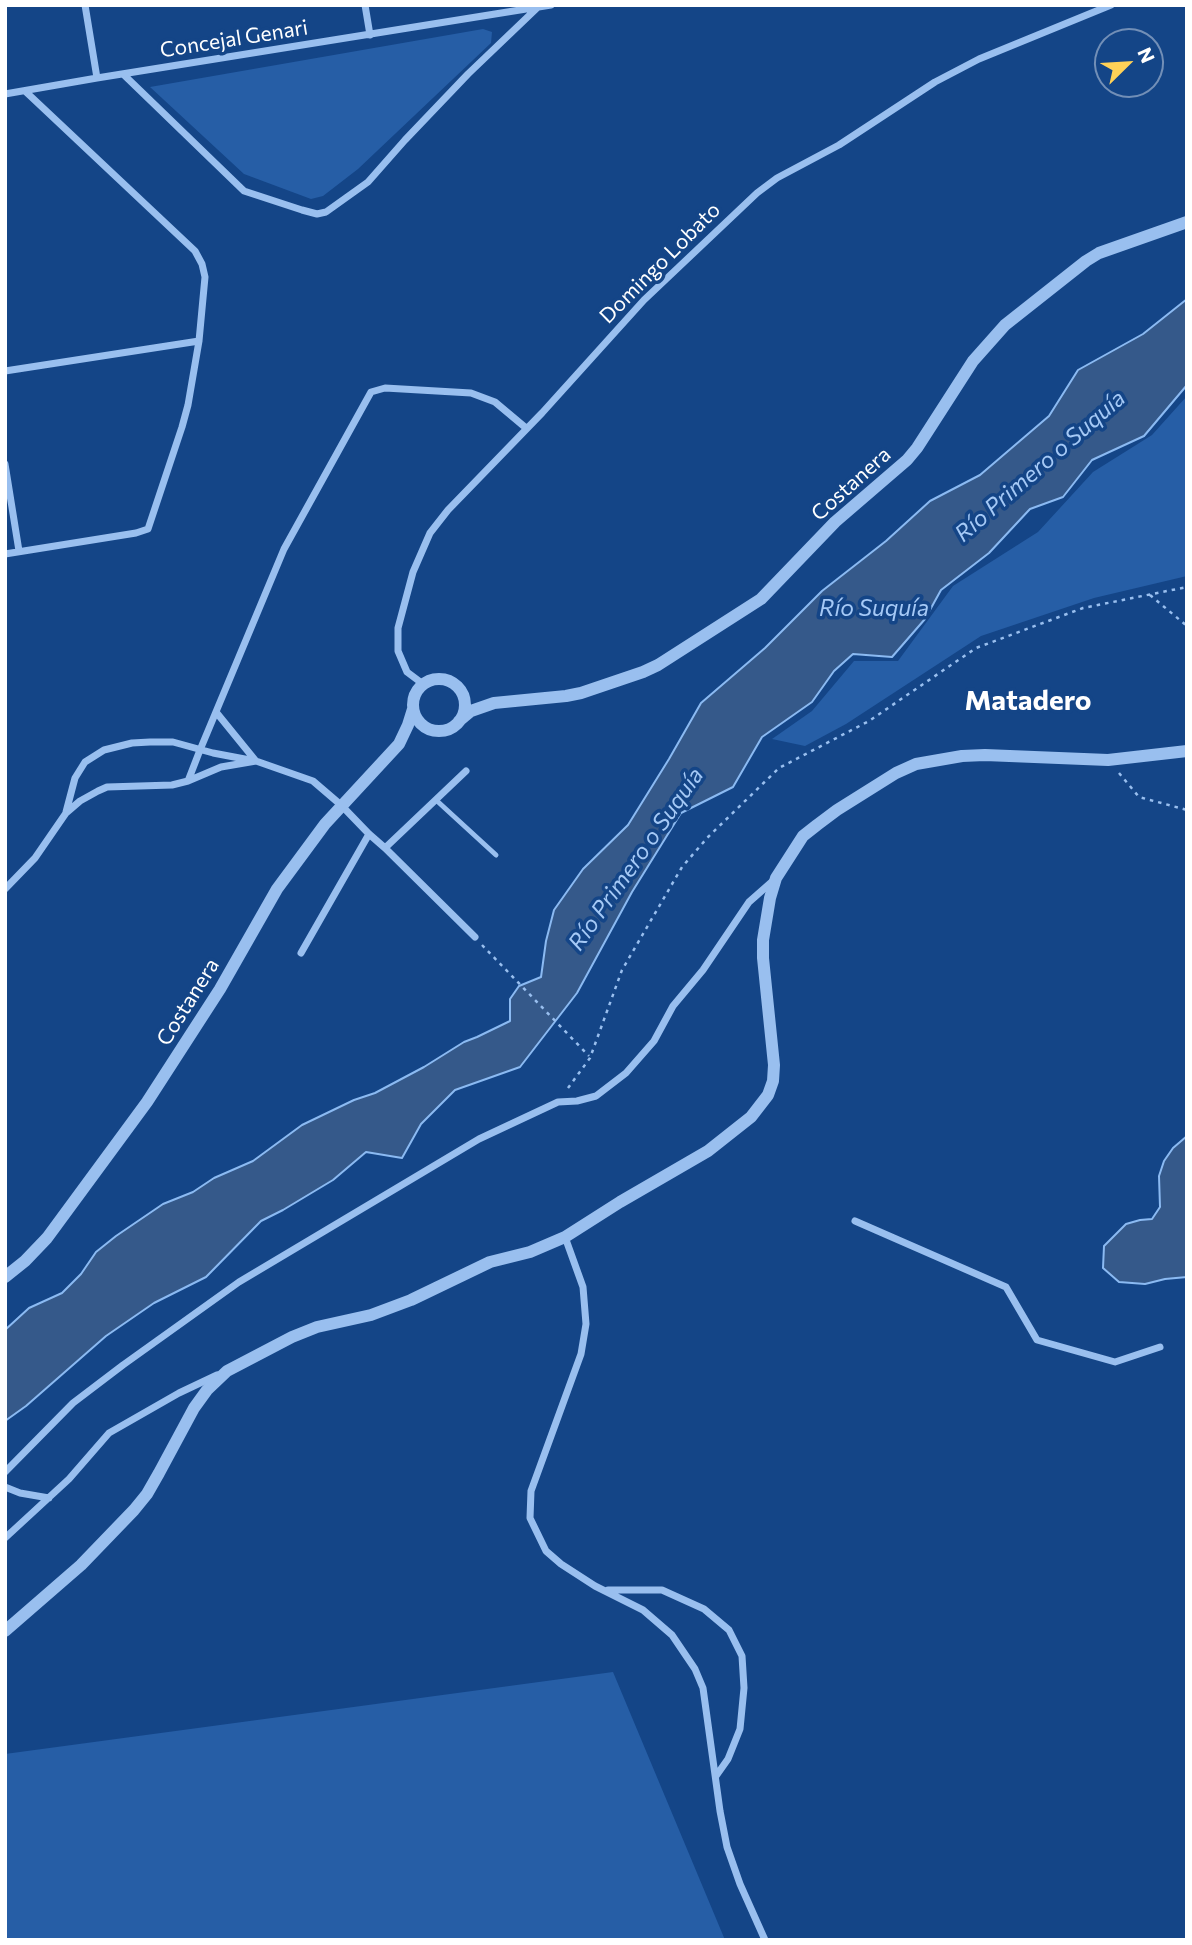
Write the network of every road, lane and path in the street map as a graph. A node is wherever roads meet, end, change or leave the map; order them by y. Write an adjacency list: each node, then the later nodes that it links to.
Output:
1 (85, 5): 8 (street)
2 (365, 5): 6 (street)
3 (551, 5): 5 (street, Concejal Genari)
4 (1111, 5): 14 (street, Domingo Lobato)
5 (538, 8): 6 (street, Concejal Genari); 7 (street)
6 (370, 35): 7 (street, Concejal Genari)
7 (123, 74): 8 (street, Concejal Genari)
8 (97, 78): 9 (street, Concejal Genari)
9 (25, 91): 10 (street, Concejal Genari); 12 (street)
10 (5, 94)
11 (1187, 222): 23 (street, Costanera)
12 (199, 341): 13 (street); 16 (street)
13 (5, 371)
14 (526, 428): 21 (street, Domingo Lobato); 25 (street)
15 (5, 464): 16 (street)
16 (19, 551): 17 (street)
17 (5, 554)
18 (1187, 587): 19 (path)
19 (1150, 595): 20 (path); 46 (path)
20 (1187, 626)
21 (423, 684): 22 (street, Costanera); 24 (street, Costanera)
22 (460, 690): 23 (street, Costanera); 26 (street)
23 (494, 703): 26 (street, Costanera)
24 (413, 709): 27 (street); 28 (street, Costanera)
25 (216, 712): 29 (street); 32 (street)
26 (459, 721): 27 (street, Costanera)
27 (436, 731): 28 (street, Costanera)
28 (399, 744): 36 (street, Costanera)
29 (200, 750): 32 (street); 34 (street); 38 (street)
30 (1187, 751): 31 (street)
31 (1108, 760): 37 (path); 42 (street)
32 (256, 761): 34 (street); 36 (street)
33 (466, 771): 35 (street)
34 (188, 781): 38 (street)
35 (436, 800): 40 (street); 41 (lane)
36 (341, 804): 39 (street); 50 (street, Costanera)
37 (1187, 810)
38 (66, 813): 43 (street)
39 (369, 834): 40 (street); 45 (street)
40 (385, 848): 44 (street)
41 (496, 855)
42 (776, 878): 47 (street); 49 (street)
43 (5, 890)
44 (475, 937): 46 (path)
45 (301, 953)
46 (590, 1058): 47 (path)
47 (558, 1102): 53 (street)
48 (855, 1221): 51 (street)
49 (565, 1237): 52 (street); 57 (street)
50 (5, 1277)
51 (1160, 1347)
52 (227, 1371): 55 (street); 58 (street)
53 (5, 1472)
54 (5, 1487): 55 (street)
55 (49, 1498): 56 (street)
56 (5, 1538)
57 (604, 1590): 59 (street); 59 (street)
58 (5, 1631)
59 (716, 1776): 60 (street)
60 (765, 1940)

